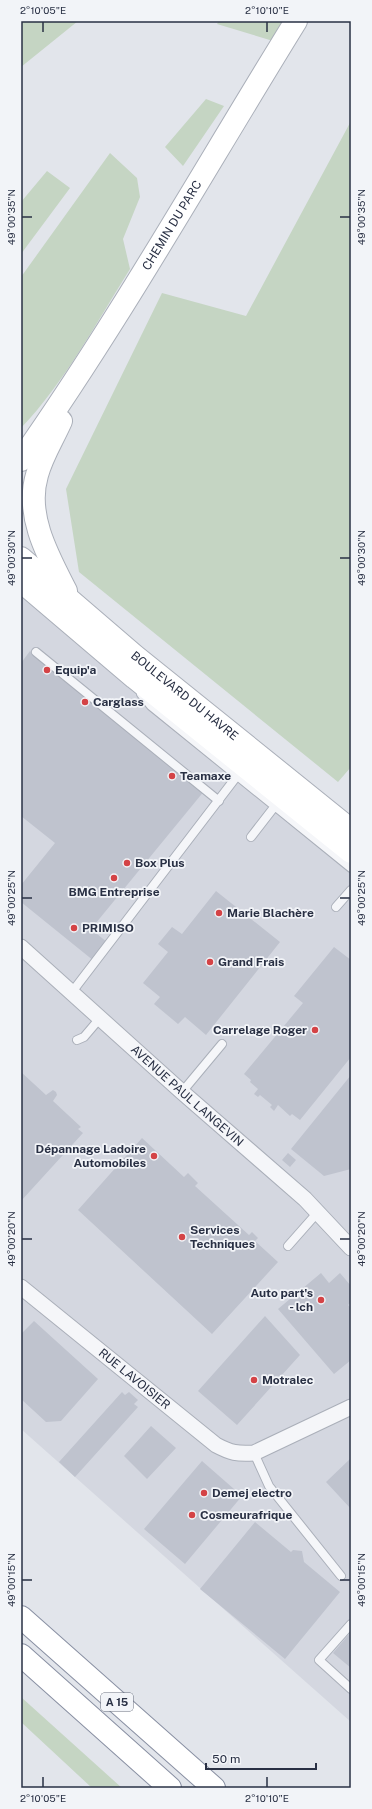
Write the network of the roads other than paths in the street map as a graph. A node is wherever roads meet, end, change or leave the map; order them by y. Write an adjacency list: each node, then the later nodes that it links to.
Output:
1 (296, 21): 2 (main road, CHEMIN DU PARC)
2 (95, 349): 3 (main road, CHEMIN DU PARC); 8 (main road)
3 (43, 428): 4 (main road, CHEMIN DU PARC); 5 (main road, CHEMIN DU PARC)
4 (21, 441)
5 (21, 460)
6 (21, 558): 8 (main road, BOULEVARD DU HAVRE)
7 (21, 581): 10 (main road, BOULEVARD DU HAVRE)
8 (71, 601): 14 (main road, BOULEVARD DU HAVRE)
9 (36, 652): 12 (lane)
10 (135, 678): 11 (lane); 16 (main road, BOULEVARD DU HAVRE)
11 (238, 776): 12 (lane); 13 (lane)
12 (219, 801): 21 (lane)
13 (275, 806): 15 (lane); 17 (lane)
14 (351, 830)
15 (251, 838)
16 (351, 852)
17 (351, 868)
18 (351, 890): 19 (lane)
19 (336, 907)
20 (21, 947): 21 (street, AVENUE PAUL LANGEVIN)
21 (72, 992): 22 (street, AVENUE PAUL LANGEVIN)
22 (101, 1017): 23 (lane); 25 (street, AVENUE PAUL LANGEVIN)
23 (77, 1040)
24 (222, 1044): 25 (lane)
25 (182, 1092): 26 (street, AVENUE PAUL LANGEVIN)
26 (318, 1212): 27 (lane); 28 (street, AVENUE PAUL LANGEVIN)
27 (288, 1246)
28 (351, 1248)
29 (21, 1287): 31 (street, RUE LAVOISIER)
30 (351, 1407): 31 (street, RUE LAVOISIER)
31 (254, 1453): 32 (lane)
32 (341, 1576)
33 (21, 1617): 38 (main road, A 15)
34 (351, 1624): 36 (lane)
35 (21, 1655): 37 (main road, A 15)
36 (351, 1689)
37 (170, 1788)
38 (214, 1788)

